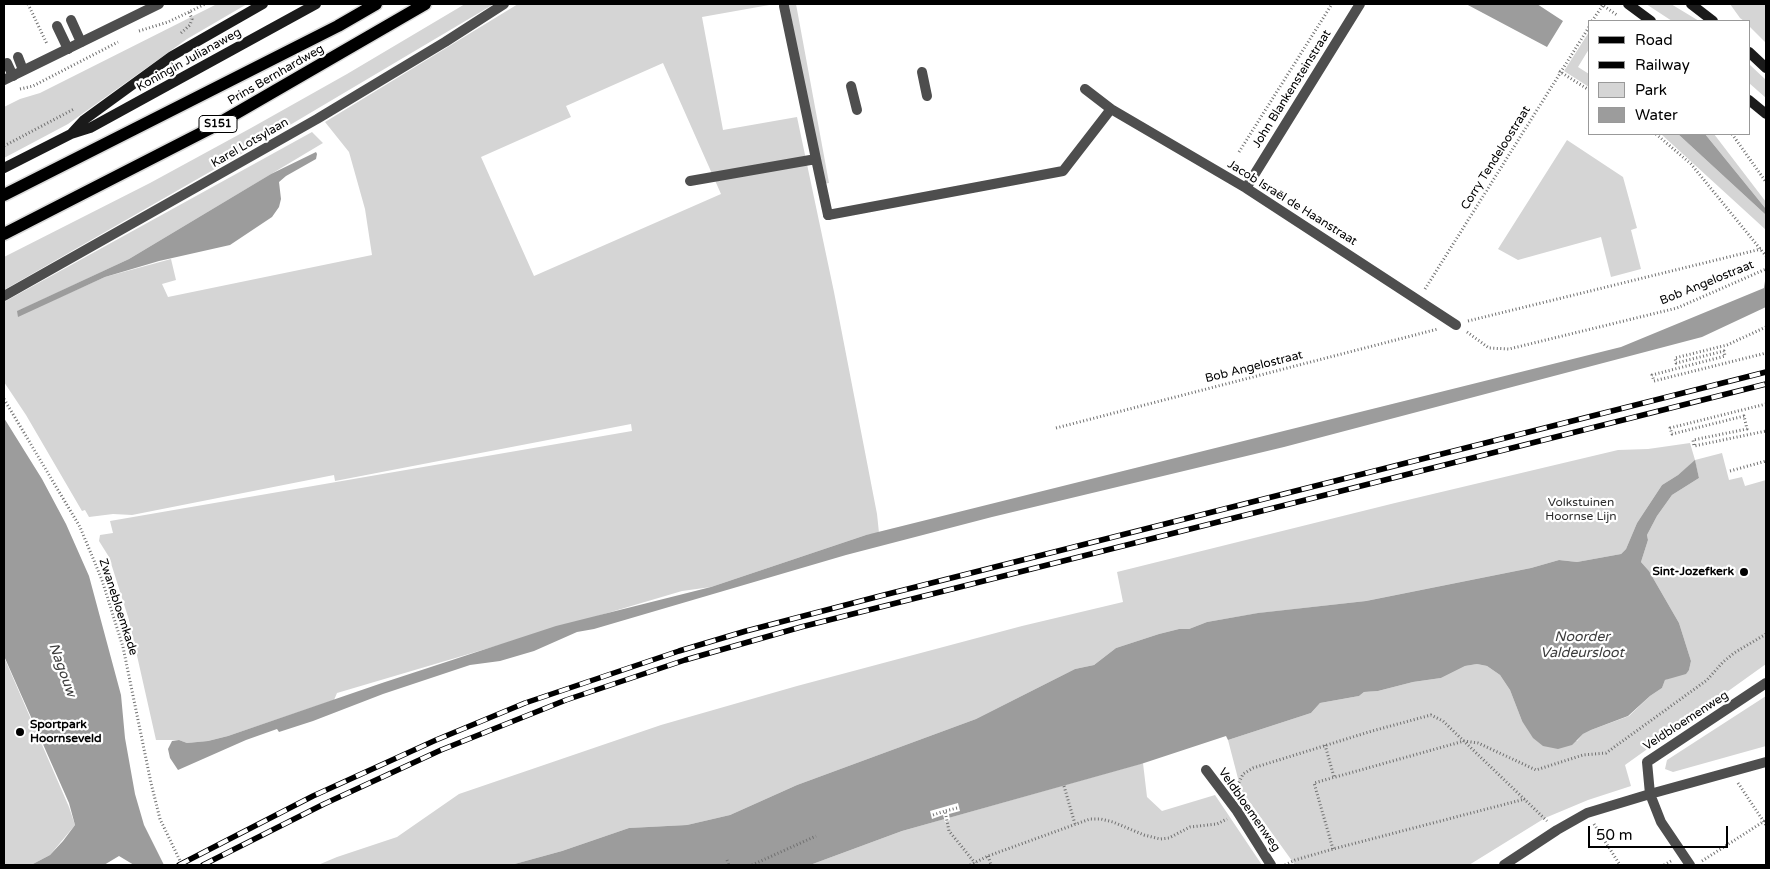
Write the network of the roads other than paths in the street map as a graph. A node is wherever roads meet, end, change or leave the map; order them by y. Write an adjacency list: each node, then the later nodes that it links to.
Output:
1 (159, 4): 15 (street)
2 (263, 4): 31 (main road, Koningin Julianaweg)
3 (316, 4): 31 (main road, Koningin Julianaweg)
4 (376, 4): 36 (main road, Prins Bernhardweg / S151)
5 (426, 4): 37 (main road, Prins Bernhardweg / S151)
6 (504, 4): 38 (street, Karel Lotsylaan)
7 (1360, 4): 35 (street, John Blankensteinstraat)
8 (1628, 4): 12 (main road)
9 (1691, 4): 13 (main road)
10 (784, 6): 32 (street)
11 (71, 20): 15 (street)
12 (1651, 20)
13 (1712, 20)
14 (58, 26): 16 (street)
15 (81, 42): 16 (street)
16 (68, 49): 21 (street)
17 (1750, 53): 20 (main road)
18 (18, 58): 21 (street)
19 (7, 63): 23 (street)
20 (1766, 68)
21 (24, 70): 23 (street)
22 (922, 72): 26 (street)
23 (8, 78)
24 (850, 86): 29 (street)
25 (1085, 89): 28 (street, Jacob Israël de Haanstraat)
26 (927, 96)
27 (1750, 101): 30 (main road)
28 (1111, 109): 32 (street); 35 (street, Jacob Israël de Haanstraat)
29 (857, 110)
30 (1766, 114)
31 (71, 134): 33 (main road, Koningin Julianaweg)
32 (816, 159): 34 (street)
33 (4, 168)
34 (690, 181)
35 (1246, 188): 39 (street, Jacob Israël de Haanstraat)
36 (4, 195)
37 (4, 234)
38 (4, 296)
39 (1456, 325)
40 (1766, 683): 43 (street, Veldbloemenweg)
41 (1766, 762): 43 (street)
42 (1206, 770): 44 (street, Veldbloemenweg)
43 (1650, 794): 45 (street); 46 (street)
44 (1272, 865)
45 (1504, 865)
46 (1690, 865)

